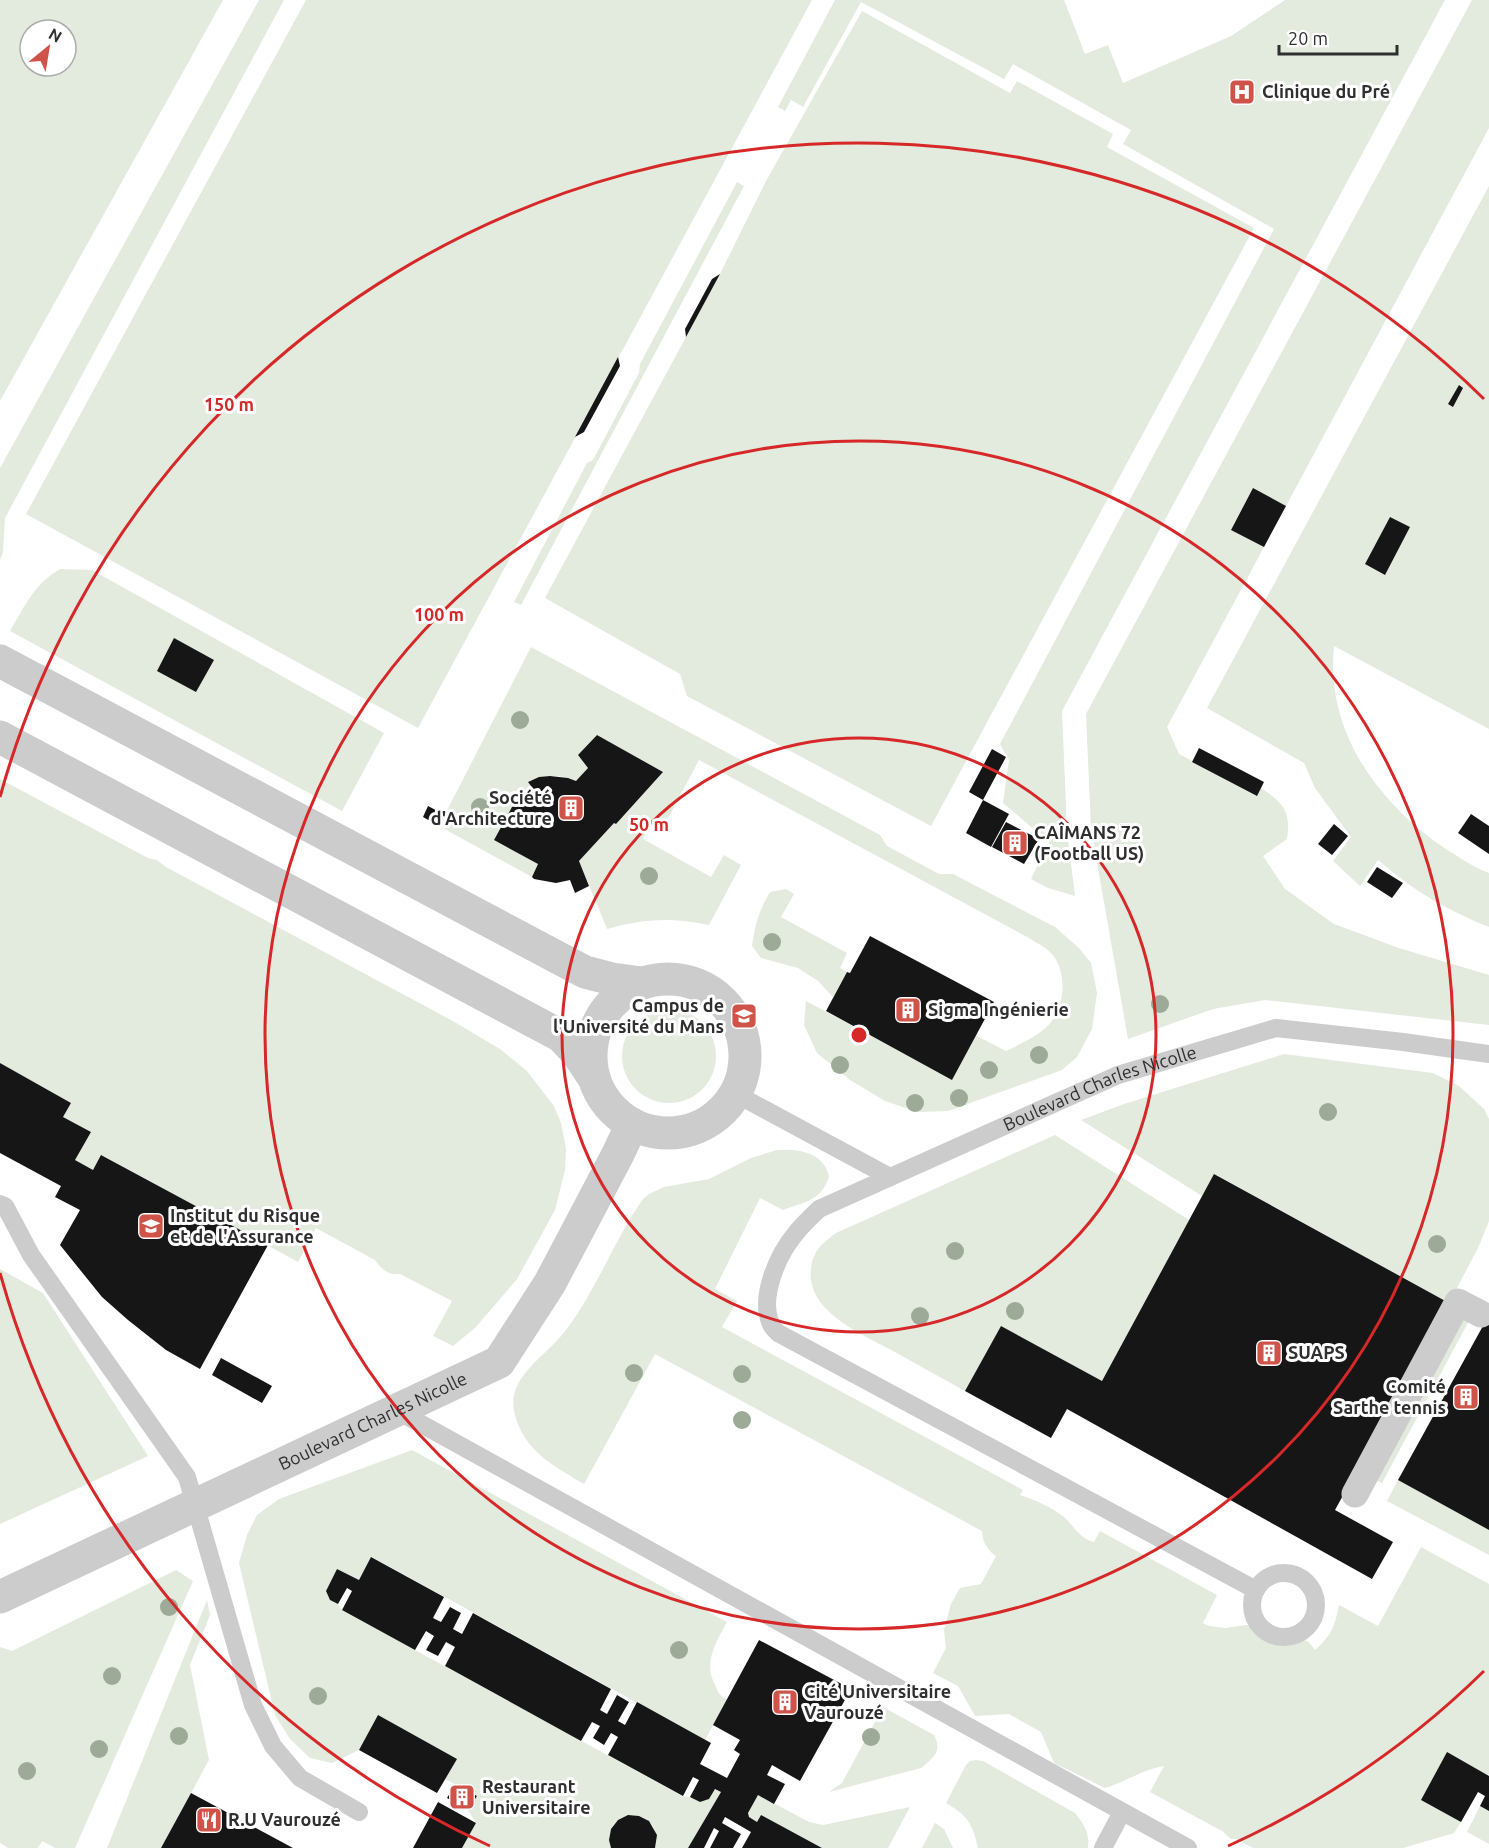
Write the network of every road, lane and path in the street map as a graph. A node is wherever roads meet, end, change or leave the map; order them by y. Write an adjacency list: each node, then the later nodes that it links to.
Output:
1 (0, 661): 3 (street)
2 (0, 737): 5 (street)
3 (642, 983): 5 (street); 6 (street)
4 (1489, 1054): 8 (lane, Boulevard Charles Nicolle)
5 (594, 1078): 7 (street)
6 (736, 1094): 7 (street); 8 (lane)
7 (632, 1124): 11 (street, Boulevard Charles Nicolle)
8 (888, 1176): 14 (lane, Boulevard Charles Nicolle)
9 (0, 1204): 13 (lane)
10 (1481, 1314): 12 (street)
11 (396, 1410): 13 (street, Boulevard Charles Nicolle); 17 (lane)
12 (1354, 1494)
13 (195, 1505): 15 (street, Boulevard Charles Nicolle); 16 (lane)
14 (1256, 1590)
15 (0, 1597)
16 (359, 1812)
17 (1122, 1812): 18 (lane); 19 (lane)
18 (1103, 1848)
19 (1188, 1848)

